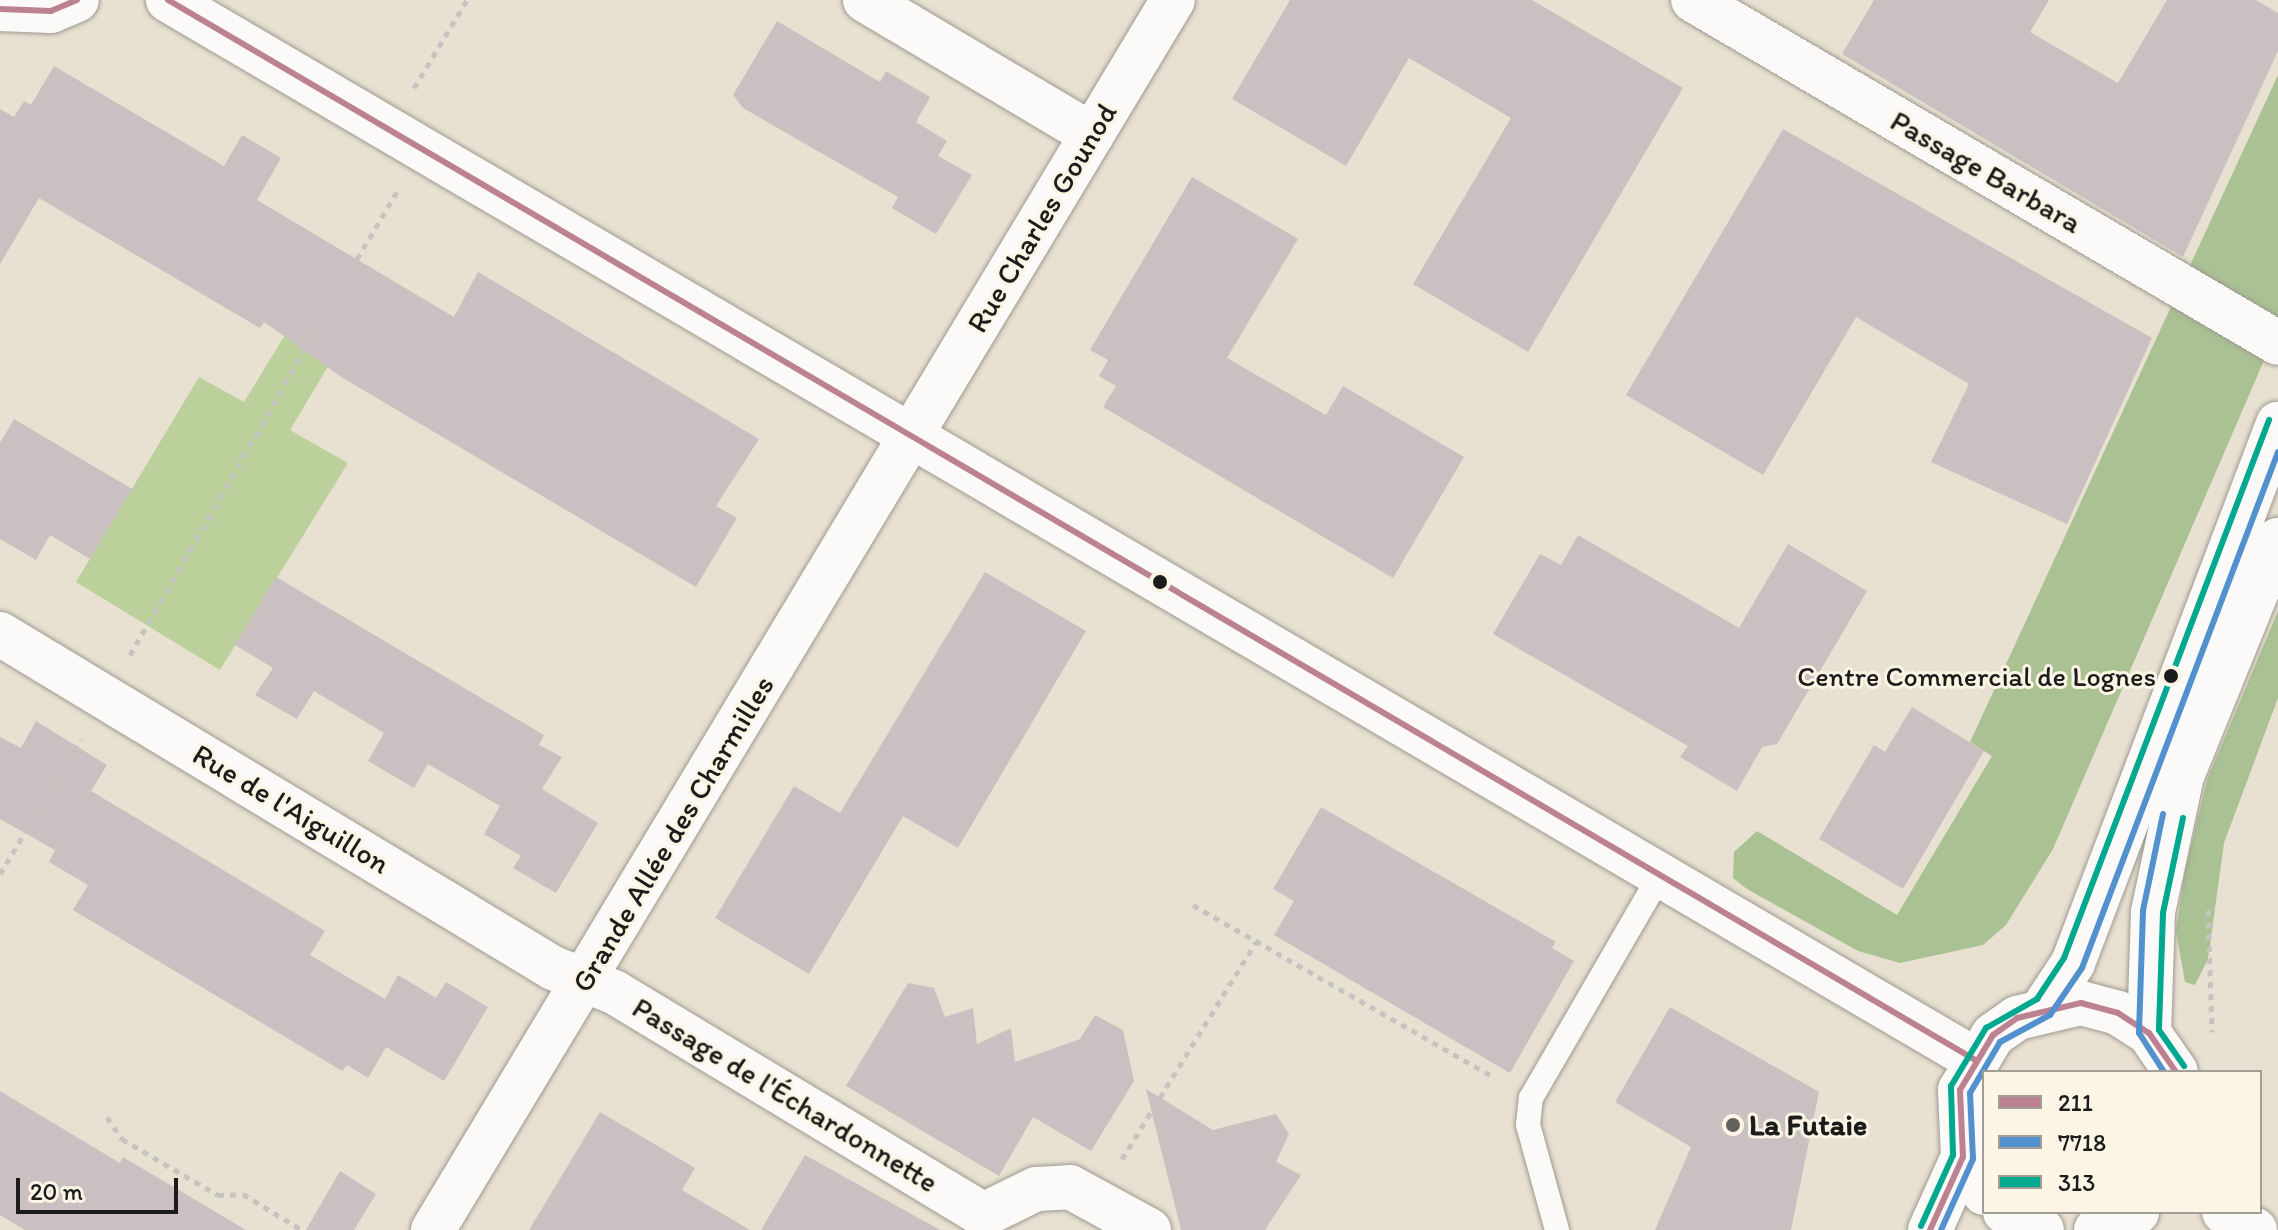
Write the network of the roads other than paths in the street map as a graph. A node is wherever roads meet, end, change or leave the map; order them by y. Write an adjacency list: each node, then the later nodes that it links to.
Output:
1 (77, 0): 6 (street)
2 (168, 0): 10 (street)
3 (865, 0): 7 (street)
4 (1173, 0): 7 (street, Rue Charles Gounod)
5 (1693, 0): 8 (street, Passage Barbara)
6 (0, 9)
7 (1092, 135): 10 (street, Rue Charles Gounod)
8 (2278, 343)
9 (2278, 424): 15 (street)
10 (910, 437): 13 (street); 14 (street, Grande Allée des Charmilles)
11 (2278, 540): 16 (street)
12 (0, 634): 14 (street, Rue de l'Aiguillon)
13 (1658, 879): 17 (street); 26 (lane)
14 (584, 980): 23 (street, Passage de l'Échardonnette); 24 (street, Grande Allée des Charmilles)
15 (2044, 1007): 16 (street); 17 (street)
16 (2149, 1033): 18 (street)
17 (1974, 1059): 19 (street)
18 (2175, 1070)
19 (1974, 1175): 27 (street)
20 (2009, 1214): 28 (street)
21 (2132, 1214): 29 (street)
22 (2227, 1214): 30 (street)
23 (984, 1222): 25 (street, Passage de l'Échardonnette)
24 (433, 1230)
25 (1149, 1230)
26 (1557, 1230)
27 (1930, 1230)
28 (2042, 1230)
29 (2096, 1230)
30 (2255, 1230)

